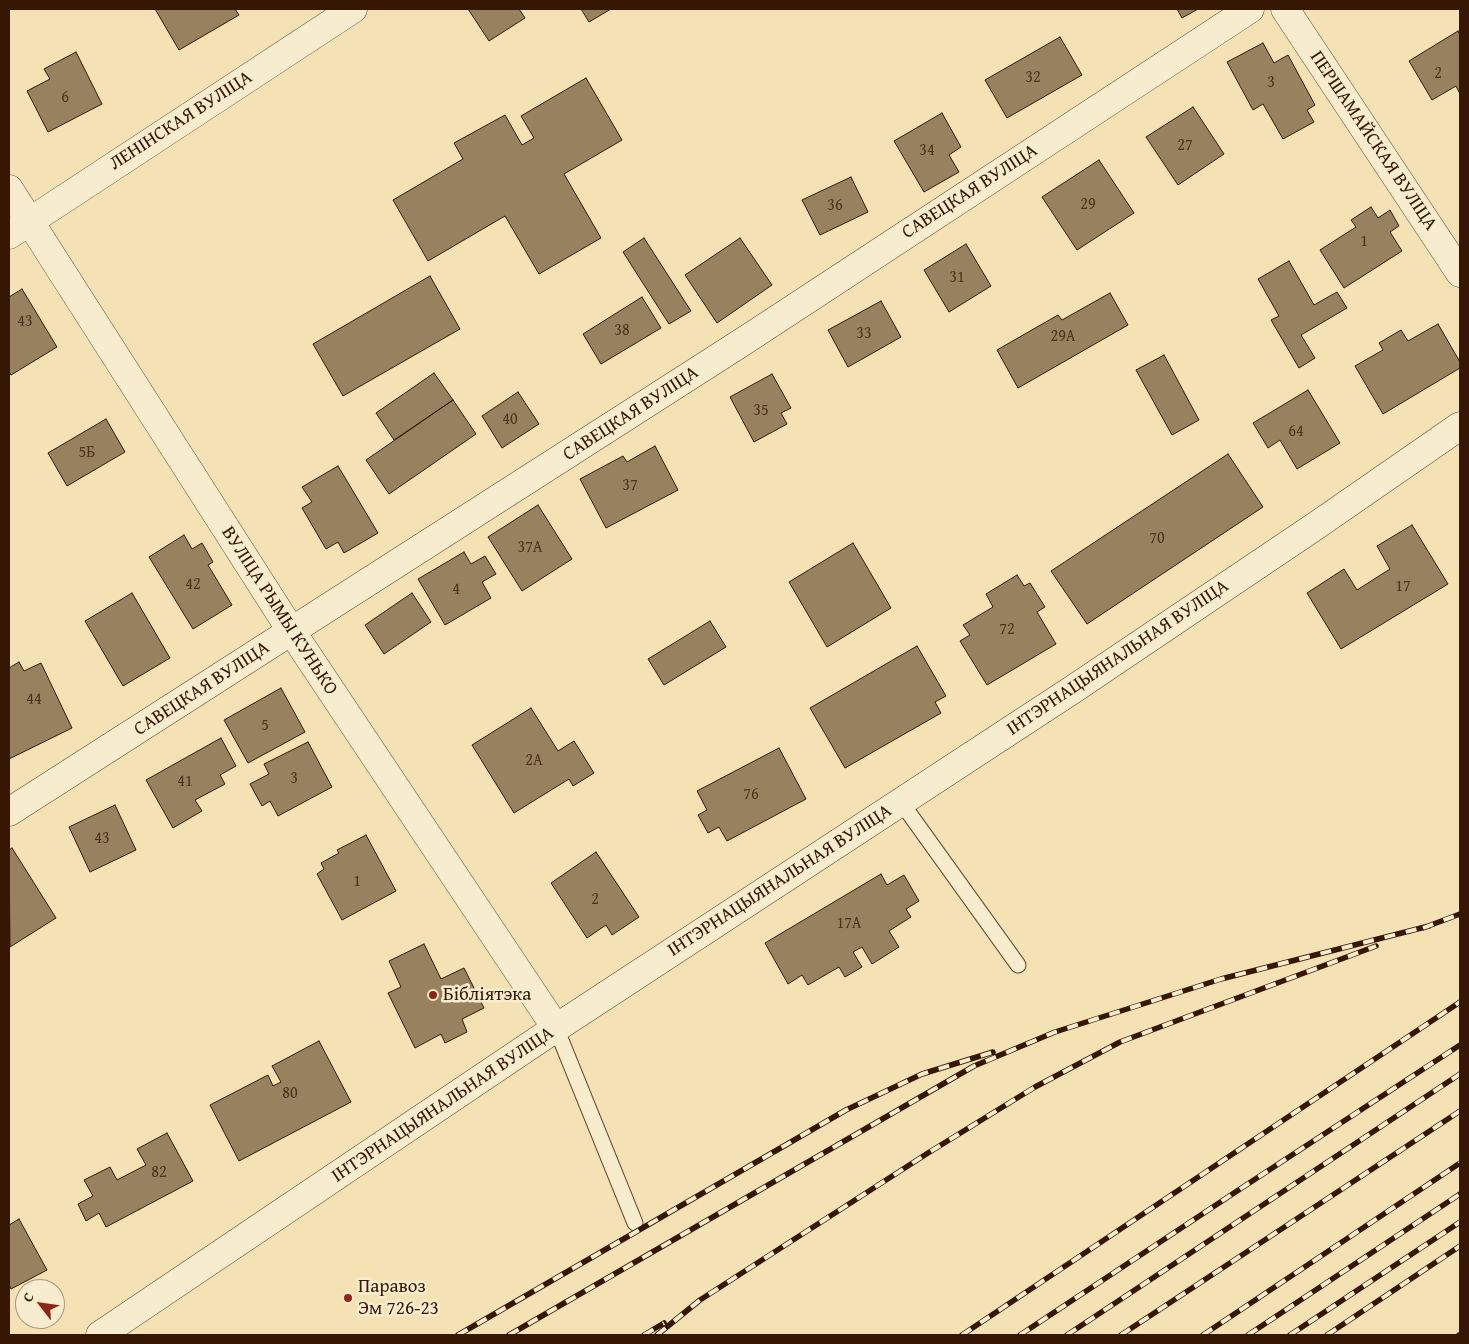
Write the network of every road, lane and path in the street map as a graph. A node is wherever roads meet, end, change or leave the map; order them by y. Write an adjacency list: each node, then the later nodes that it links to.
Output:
1 (353, 9): 5 (street, ЛЕНІНСКАЯ ВУЛІЦА)
2 (1250, 9): 8 (street, САВЕЦКАЯ ВУЛІЦА)
3 (1285, 9): 6 (street, ПЕРШАМАЙСКАЯ ВУЛІЦА)
4 (9, 189): 5 (street, ВУЛІЦА РЫМЫ КУНЬКО)
5 (19, 227): 8 (street, ВУЛІЦА РЫМЫ КУНЬКО)
6 (1460, 273)
7 (1460, 426): 9 (street, ІНТЭРНАЦЫЯНАЛЬНАЯ ВУЛІЦА)
8 (292, 632): 10 (street, САВЕЦКАЯ ВУЛІЦА); 12 (street, ВУЛІЦА РЫМЫ КУНЬКО)
9 (901, 802): 11 (lane); 12 (street, ІНТЭРНАЦЫЯНАЛЬНАЯ ВУЛІЦА)
10 (9, 812)
11 (1018, 965)
12 (556, 1028): 13 (lane); 14 (street, ІНТЭРНАЦЫЯНАЛЬНАЯ ВУЛІЦА)
13 (635, 1223)
14 (100, 1335)

